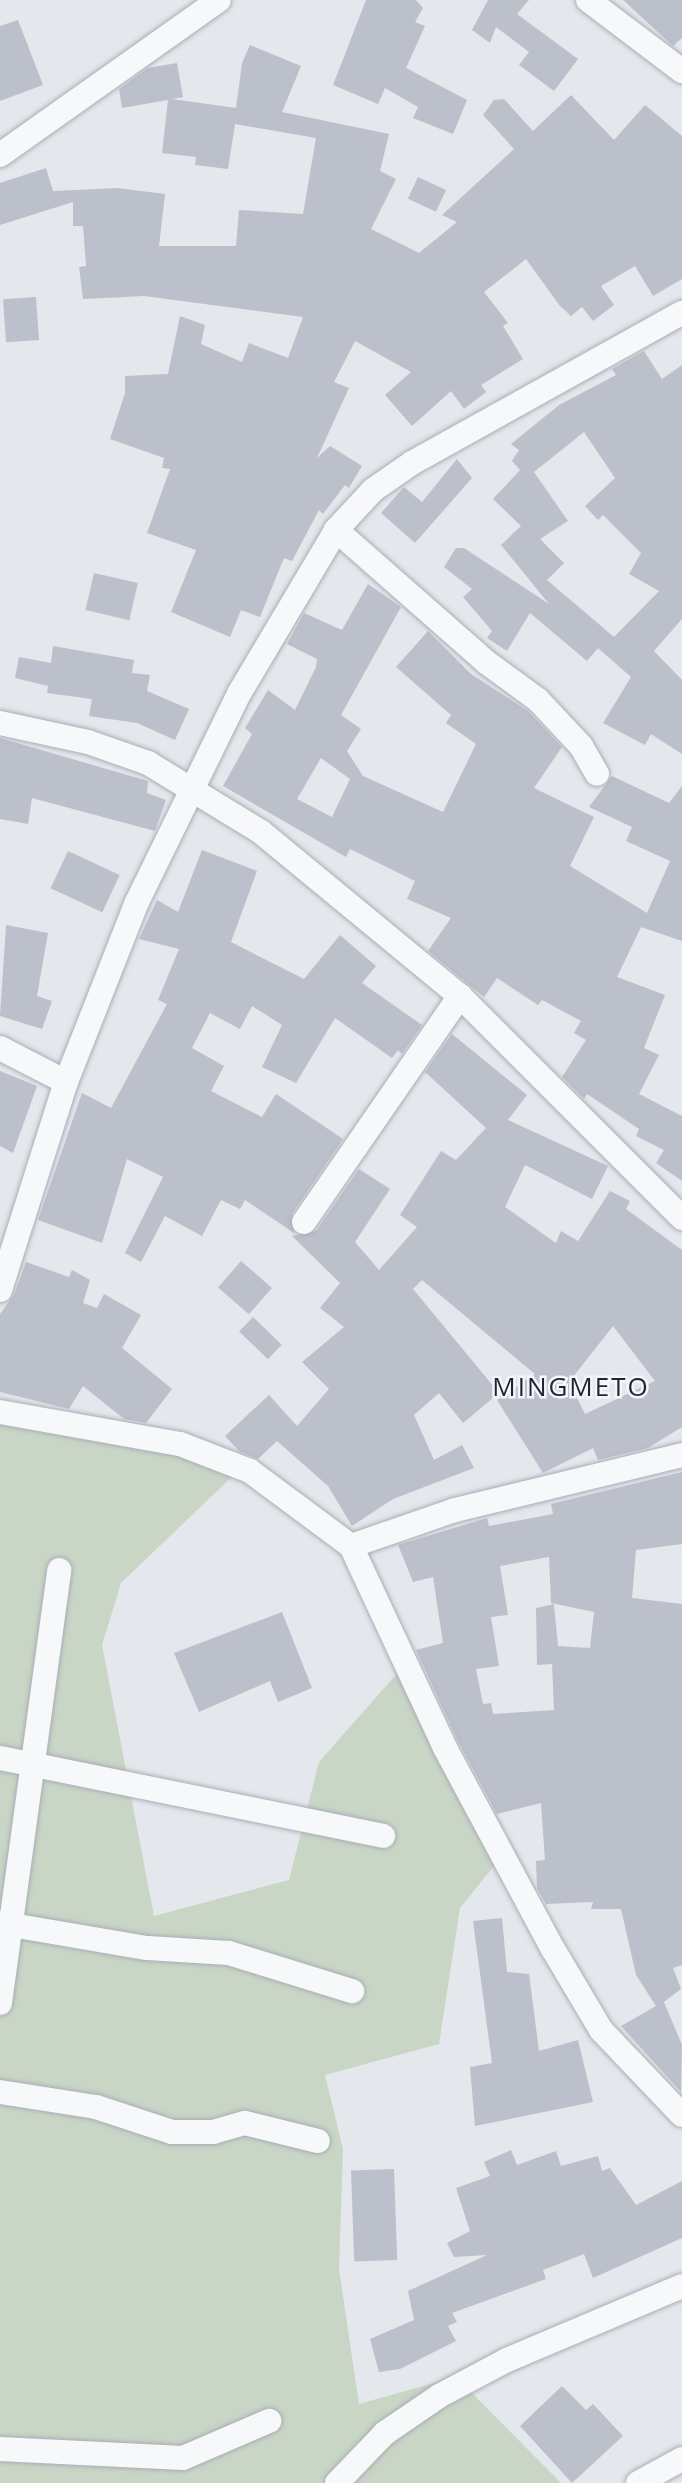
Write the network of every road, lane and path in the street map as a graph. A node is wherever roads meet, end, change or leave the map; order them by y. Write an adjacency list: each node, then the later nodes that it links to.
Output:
1 (219, 0): 4 (street)
2 (588, 0): 3 (street)
3 (682, 71)
4 (0, 155)
5 (682, 313): 6 (street)
6 (336, 530): 8 (street); 9 (street)
7 (0, 723): 9 (street)
8 (597, 775)
9 (193, 788): 10 (street); 12 (street)
10 (460, 996): 13 (street); 14 (street)
11 (0, 1048): 12 (street)
12 (66, 1082): 15 (street)
13 (682, 1218)
14 (304, 1222)
15 (0, 1290)
16 (0, 1412): 18 (street)
17 (682, 1455): 18 (street)
18 (351, 1546): 27 (street)
19 (59, 1570): 21 (street)
20 (0, 1758): 21 (street)
21 (30, 1767): 22 (street); 23 (street)
22 (383, 1836)
23 (6, 1924): 24 (street); 25 (street)
24 (352, 1991)
25 (0, 2003)
26 (0, 2092): 28 (street)
27 (682, 2115)
28 (318, 2141)
29 (682, 2286): 33 (street)
30 (269, 2421): 31 (street)
31 (0, 2449)
32 (682, 2459): 34 (street)
33 (337, 2483)
34 (638, 2483)

